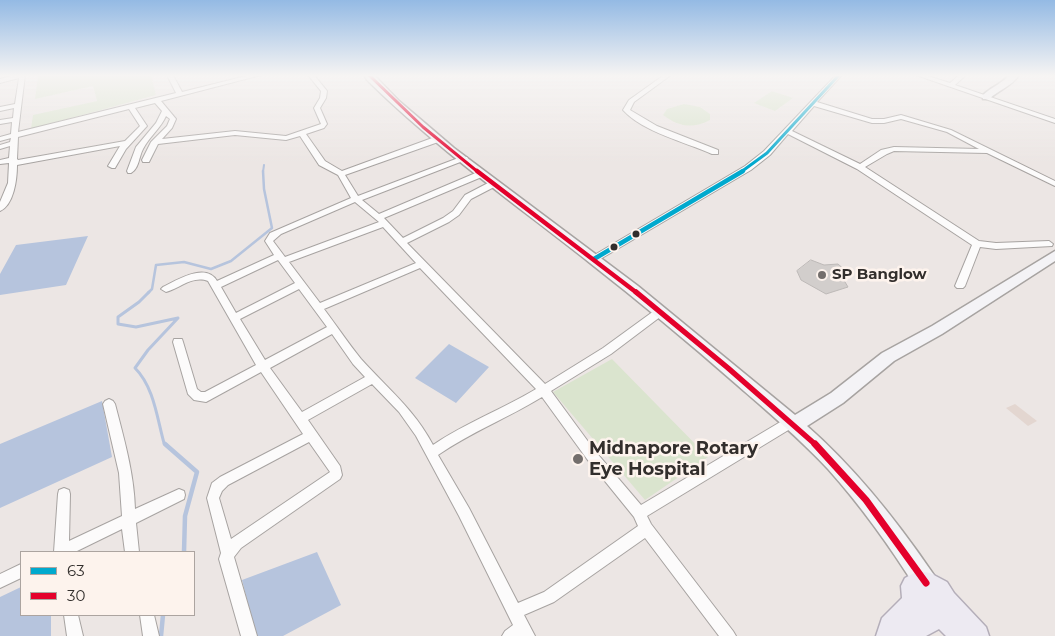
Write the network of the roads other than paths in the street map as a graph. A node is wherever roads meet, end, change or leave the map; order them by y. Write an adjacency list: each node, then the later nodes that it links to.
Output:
1 (18, 105): 11 (street); 13 (street)
2 (139, 105): 10 (street)
3 (159, 105): 12 (street)
4 (319, 105): 17 (street)
5 (396, 105): 19 (main road)
6 (629, 105): 25 (street)
7 (811, 105): 16 (street)
8 (819, 105): 24 (street)
9 (1009, 105): 14 (street)
10 (131, 107): 20 (street); 21 (street)
11 (0, 109)
12 (164, 111): 22 (street); 32 (street)
13 (16, 119): 15 (street); 20 (street)
14 (1055, 120)
15 (0, 122)
16 (787, 131): 31 (street); 44 (street)
17 (302, 133): 22 (street); 33 (street)
18 (0, 139): 20 (street)
19 (438, 139): 26 (main road); 33 (street)
20 (14, 140): 23 (street); 28 (street)
21 (128, 142): 28 (street); 30 (street)
22 (155, 142): 27 (street)
23 (0, 147)
24 (988, 151): 31 (street); 36 (street)
25 (715, 152)
26 (464, 159): 34 (main road); 37 (street)
27 (146, 160)
28 (14, 161): 29 (street); 38 (street)
29 (0, 162)
30 (112, 166)
31 (860, 167): 41 (street)
32 (131, 171)
33 (341, 174): 37 (street)
34 (482, 174): 35 (main road); 39 (street)
35 (493, 184): 40 (street); 44 (main road)
36 (1055, 184)
37 (356, 198): 39 (street); 43 (street)
38 (0, 208)
39 (382, 220): 40 (street); 43 (street)
40 (403, 242): 45 (street)
41 (977, 244): 42 (street); 48 (street)
42 (1052, 250): 60 (main road)
43 (281, 259): 46 (street); 47 (street)
44 (594, 259): 51 (main road)
45 (422, 264): 50 (street); 57 (street)
46 (300, 284): 50 (street); 52 (street)
47 (215, 286): 49 (street); 52 (street)
48 (960, 286)
49 (166, 289)
50 (317, 308): 53 (street)
51 (660, 311): 57 (street); 60 (main road)
52 (234, 318): 55 (street)
53 (332, 329): 55 (street); 56 (street)
54 (178, 342): 55 (street)
55 (262, 367): 59 (street)
56 (372, 378): 59 (street); 62 (street)
57 (543, 389): 62 (street); 65 (street)
58 (108, 404): 66 (street)
59 (300, 419): 61 (street)
60 (793, 423): 65 (street); 74 (main road)
61 (312, 435): 71 (street); 71 (street)
62 (431, 452): 75 (street)
63 (64, 494): 68 (street)
64 (179, 495): 66 (street)
65 (639, 513): 67 (street)
66 (128, 521): 69 (street); 70 (street)
67 (646, 528): 75 (street); 84 (street)
68 (62, 551)
69 (64, 551)
70 (132, 551)
71 (228, 553): 82 (street)
72 (20, 571): 73 (street)
73 (0, 581)
74 (920, 592): 76 (main road); 85 (main road)
75 (515, 612): 79 (street)
76 (942, 612): 86 (main road); 87 (main road); 88 (main road)
77 (72, 616): 80 (street)
78 (147, 616): 81 (street)
79 (525, 632): 83 (street)
80 (75, 636)
81 (151, 636)
82 (249, 636)
83 (510, 636)
84 (728, 636)
85 (888, 636)
86 (901, 636)
87 (962, 636)
88 (977, 636)

